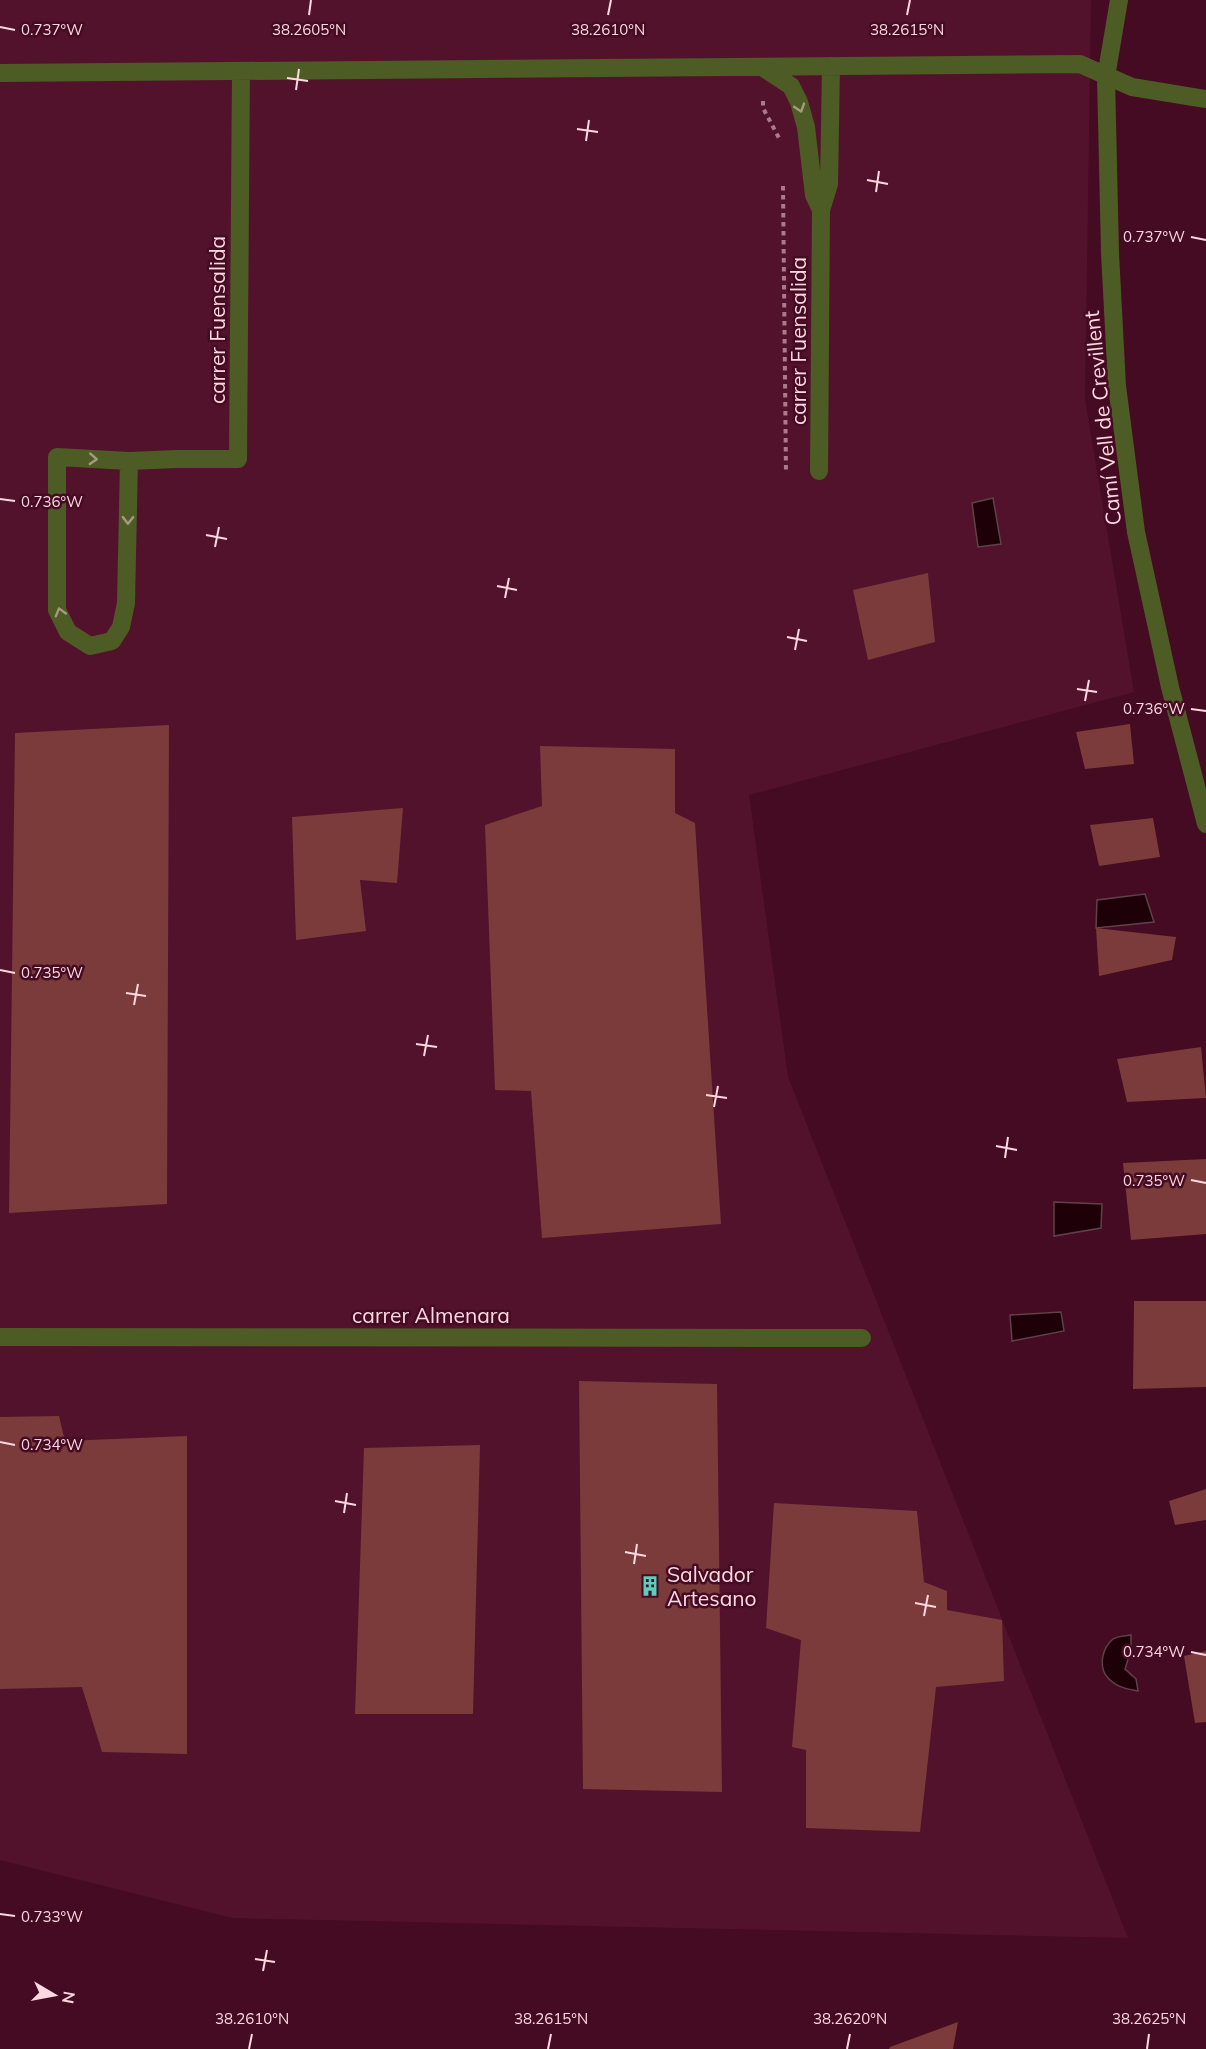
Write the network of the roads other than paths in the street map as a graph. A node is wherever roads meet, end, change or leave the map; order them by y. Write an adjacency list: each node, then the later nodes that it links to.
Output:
1 (1119, 0): 6 (street, Camí Vell de Crevillent)
2 (831, 66): 3 (street); 6 (street); 8 (street, carrer Fuensalida)
3 (762, 67): 4 (street); 8 (street, carrer Fuensalida, one-way to 8)
4 (241, 71): 5 (street); 9 (street, carrer Fuensalida)
5 (0, 74)
6 (1106, 77): 7 (street); 11 (street, Camí Vell de Crevillent)
7 (1206, 99)
8 (821, 210): 10 (street, carrer Fuensalida)
9 (129, 461): 9 (street, carrer Fuensalida, one-way to 9)
10 (819, 471)
11 (1206, 824)
12 (0, 1337): 13 (street, carrer Almenara)
13 (862, 1338)

